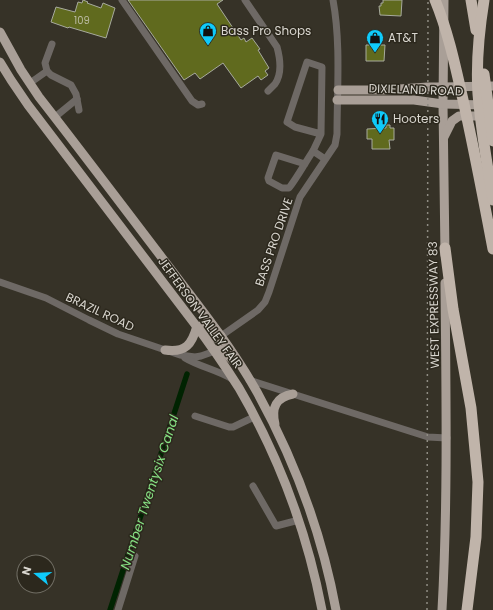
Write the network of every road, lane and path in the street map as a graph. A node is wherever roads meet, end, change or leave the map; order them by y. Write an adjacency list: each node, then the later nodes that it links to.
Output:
1 (122, 0): 21 (street)
2 (244, 0): 18 (street)
3 (333, 0): 17 (street, BASS PRO DRIVE)
4 (435, 0): 35 (highway)
5 (444, 0): 16 (main road, WEST EXPRESSWAY 83)
6 (470, 0): 29 (highway)
7 (484, 0): 33 (highway)
8 (0, 32): 12 (main road)
9 (52, 44): 13 (street)
10 (0, 46): 12 (main road)
11 (0, 62): 37 (main road, JEFFERSON VALLEY FAIR)
12 (21, 70): 14 (main road)
13 (47, 71): 14 (street); 19 (street)
14 (30, 83): 26 (main road)
15 (493, 86): 16 (main road, DIXIELAND ROAD)
16 (443, 87): 17 (main road, DIXIELAND ROAD); 22 (main road, WEST EXPRESSWAY 83)
17 (338, 90): 20 (street, BASS PRO DRIVE)
18 (268, 91)
19 (77, 99): 24 (street); 26 (street)
20 (337, 100): 22 (main road, DIXIELAND ROAD); 31 (street, BASS PRO DRIVE)
21 (202, 104)
22 (443, 104): 23 (main road, DIXIELAND ROAD); 28 (main road, WEST EXPRESSWAY 83)
23 (493, 105)
24 (79, 110)
25 (493, 116): 28 (main road)
26 (55, 117): 39 (main road)
27 (321, 134): 27 (street); 30 (street)
28 (443, 138): 34 (main road, WEST EXPRESSWAY 83)
29 (493, 141)
30 (313, 151): 31 (street); 32 (street)
31 (325, 159): 39 (street, BASS PRO DRIVE)
32 (305, 164): 32 (street)
33 (493, 200)
34 (445, 248): 50 (main road, WEST EXPRESSWAY 83); 58 (highway)
35 (493, 248)
36 (0, 282): 40 (street, BRAZIL ROAD)
37 (191, 318): 38 (main road, JEFFERSON VALLEY FAIR); 39 (main road)
38 (197, 326): 40 (main road); 41 (main road, JEFFERSON VALLEY FAIR)
39 (221, 336): 43 (main road)
40 (165, 350): 42 (street, BRAZIL ROAD)
41 (215, 351): 42 (street, BRAZIL ROAD); 43 (main road); 44 (main road, JEFFERSON VALLEY FAIR)
42 (180, 355): 44 (street)
43 (243, 370): 45 (main road)
44 (233, 379): 48 (main road, JEFFERSON VALLEY FAIR)
45 (249, 380): 46 (street); 49 (main road)
46 (292, 394): 49 (main road); 50 (street)
47 (195, 416): 48 (street)
48 (254, 417): 52 (main road, JEFFERSON VALLEY FAIR)
49 (278, 433): 56 (main road)
50 (447, 438): 57 (main road, WEST EXPRESSWAY 83)
51 (253, 486): 52 (street)
52 (299, 520): 55 (main road, JEFFERSON VALLEY FAIR)
53 (135, 556): 54 (street)
54 (118, 610)
55 (322, 610)
56 (336, 610)
57 (442, 610)
58 (467, 610)

